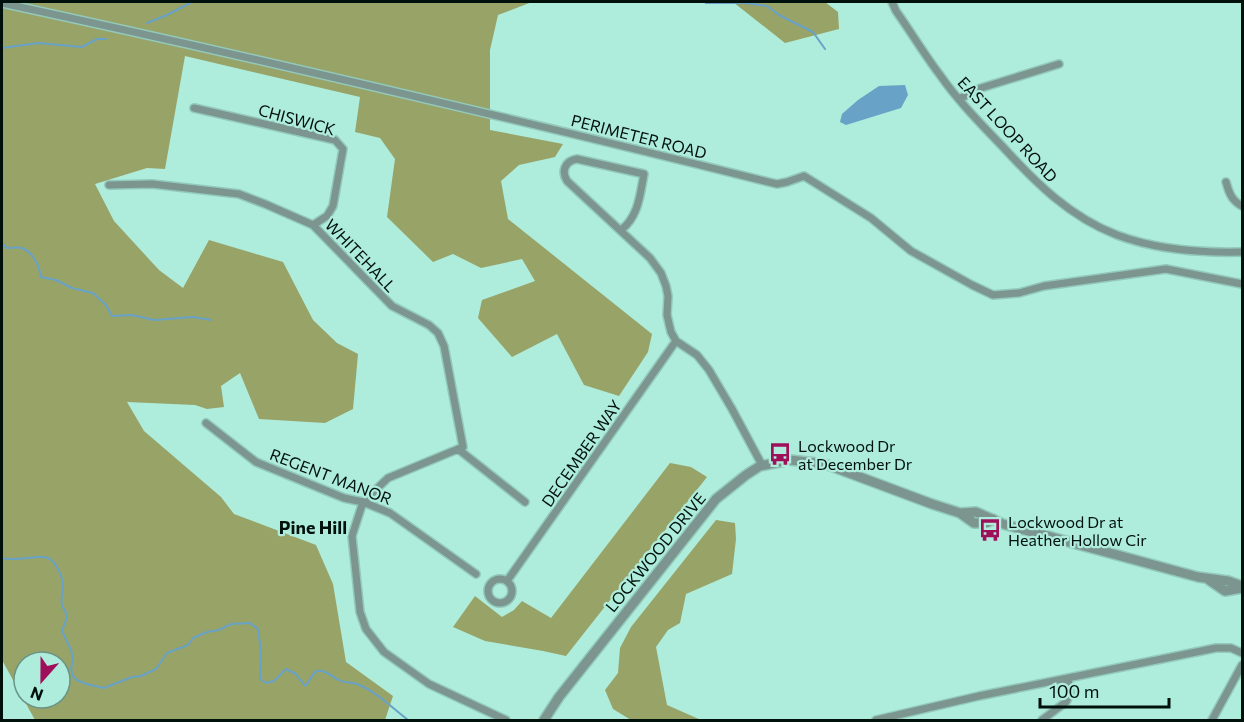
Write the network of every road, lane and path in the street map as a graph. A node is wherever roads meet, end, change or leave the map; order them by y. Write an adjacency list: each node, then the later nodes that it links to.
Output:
1 (892, 2): 4 (street, EAST LOOP ROAD)
2 (2, 3): 12 (street, PERIMETER ROAD)
3 (1059, 64): 4 (street)
4 (959, 99): 11 (street, EAST LOOP ROAD)
5 (194, 108): 9 (street, CHISWICK)
6 (1226, 183): 8 (street)
7 (109, 185): 9 (street, WHITEHALL)
8 (1242, 206)
9 (313, 225): 15 (street, WHITEHALL)
10 (621, 230): 10 (street); 13 (street)
11 (1242, 252)
12 (1242, 284)
13 (676, 341): 16 (street); 20 (street, DECEMBER WAY)
14 (206, 423): 17 (street, REGENT MANOR)
15 (461, 448): 17 (street); 18 (street)
16 (762, 465): 21 (street, LOCKWOOD DRIVE); 26 (street, LOCKWOOD DRIVE)
17 (363, 502): 19 (street, REGENT MANOR); 25 (street)
18 (525, 502)
19 (476, 574)
20 (507, 581)
21 (1242, 587)
22 (1242, 653): 24 (street)
23 (1242, 665): 29 (street)
24 (1068, 678): 27 (street); 28 (street)
25 (506, 720)
26 (544, 720)
27 (876, 720)
28 (1042, 720)
29 (1212, 720)

